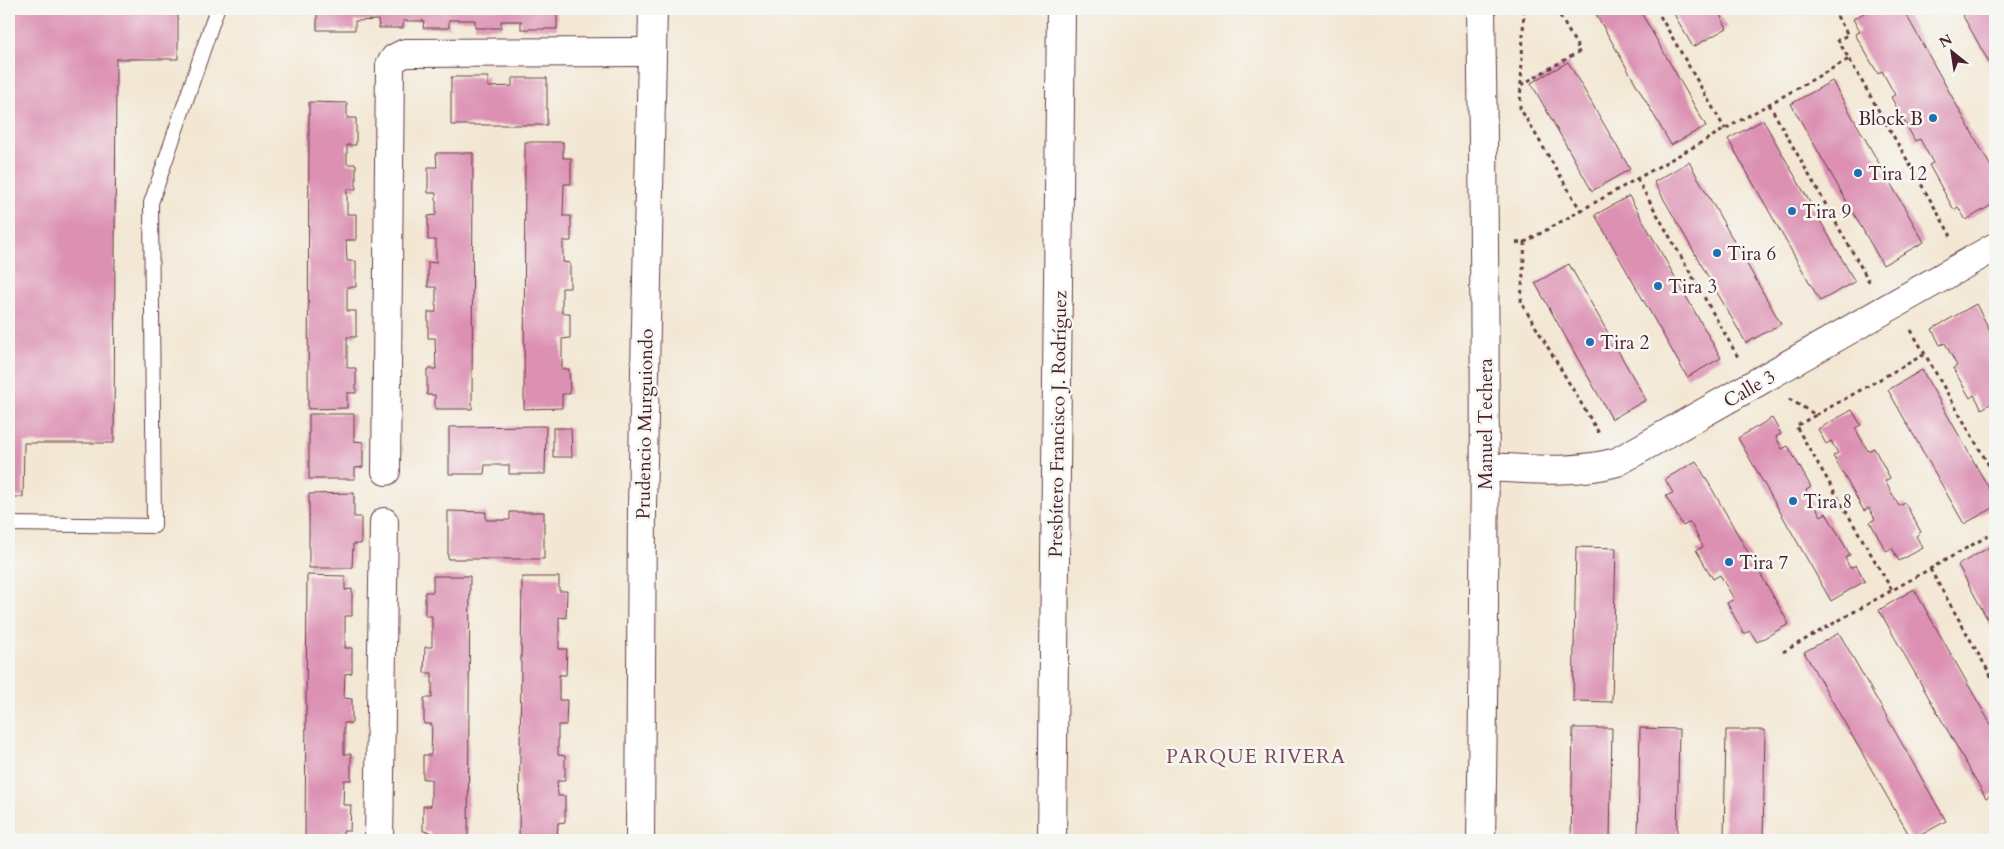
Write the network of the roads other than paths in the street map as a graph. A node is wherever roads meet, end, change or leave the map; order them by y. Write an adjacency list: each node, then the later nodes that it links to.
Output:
1 (217, 9): 10 (lane)
2 (652, 9): 5 (street, Prudencio Murguiondo)
3 (1061, 9): 13 (street, Presbítero Francisco J. Rodríguez)
4 (1481, 9): 7 (street, Manuel Techera)
5 (650, 52): 8 (street); 12 (street, Prudencio Murguiondo)
6 (1995, 247): 7 (street, Calle 3)
7 (1486, 467): 14 (street, Manuel Techera)
8 (386, 471)
9 (384, 522): 11 (street)
10 (9, 524)
11 (380, 840)
12 (640, 840)
13 (1052, 840)
14 (1481, 840)

